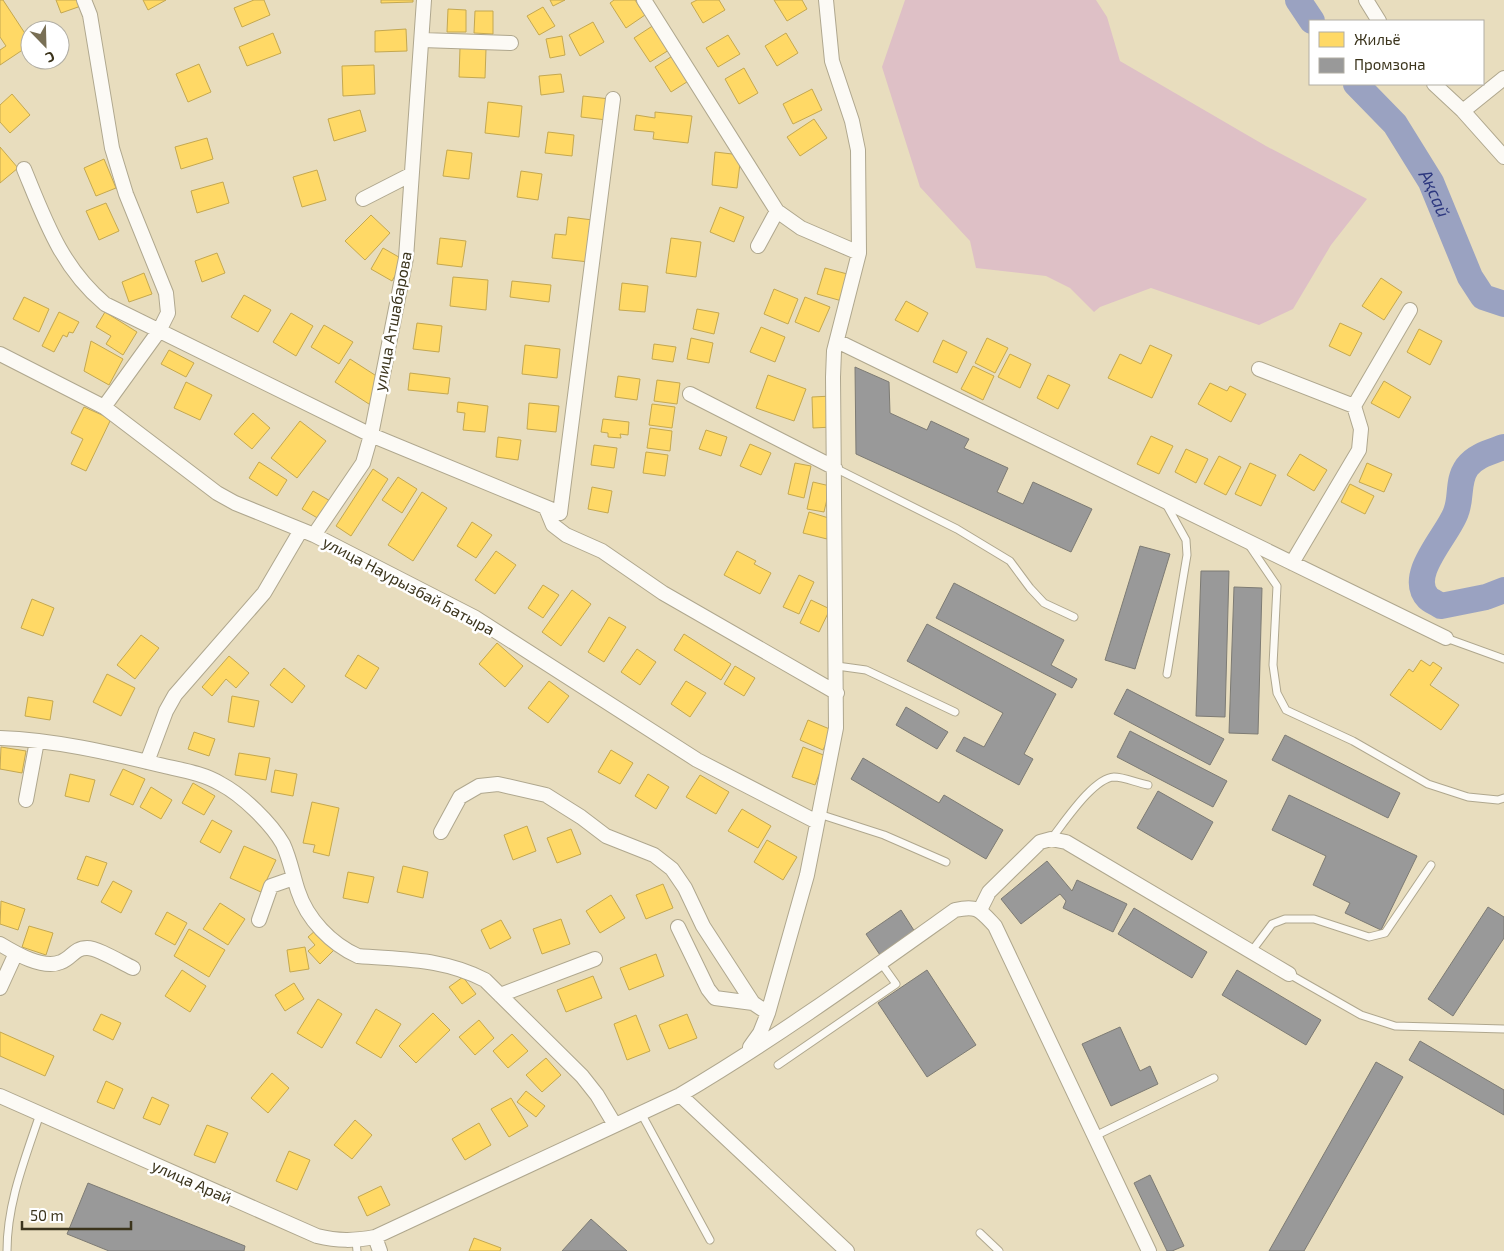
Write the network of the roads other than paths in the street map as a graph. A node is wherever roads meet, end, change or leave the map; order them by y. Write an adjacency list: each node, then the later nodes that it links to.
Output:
1 (84, 0): 21 (street)
2 (424, 0): 7 (street, улица Атшабарова)
3 (644, 0): 17 (street)
4 (826, 0): 19 (street)
5 (1366, 0): 6 (street)
6 (1378, 20)
7 (422, 40): 8 (street); 15 (street, улица Атшабарова)
8 (511, 43)
9 (1504, 78): 12 (street)
10 (1435, 85): 12 (street)
11 (613, 99): 31 (street)
12 (1463, 110): 13 (street)
13 (1504, 157)
14 (24, 169): 21 (street)
15 (410, 175): 16 (street); 28 (street, улица Атшабарова)
16 (363, 199)
17 (777, 211): 18 (street); 19 (street)
18 (758, 246)
19 (859, 253): 22 (street)
20 (1410, 310): 26 (street)
21 (159, 331): 27 (street); 28 (street)
22 (837, 341): 29 (street); 30 (street)
23 (0, 354): 27 (street, улица Наурызбай Батыра)
24 (1259, 369): 26 (street)
25 (690, 394): 29 (street)
26 (1354, 406): 34 (street)
27 (104, 407): 32 (street, улица Наурызбай Батыра)
28 (371, 434): 31 (street); 32 (street, улица Атшабарова)
29 (835, 468): 35 (lane); 38 (street)
30 (1165, 501): 33 (street); 39 (lane)
31 (546, 508): 40 (street)
32 (308, 532): 44 (street, улица Атшабарова); 48 (street, улица Наурызбай Батыра)
33 (1245, 540): 34 (street); 46 (lane)
34 (1292, 563): 36 (street)
35 (1074, 617)
36 (1446, 638): 37 (lane)
37 (1504, 659)
38 (837, 666): 40 (street); 41 (lane)
39 (1167, 674)
40 (837, 693): 48 (street)
41 (955, 712)
42 (0, 738): 43 (street)
43 (37, 741): 44 (street); 47 (street)
44 (146, 762): 53 (street)
45 (1148, 786): 50 (lane)
46 (1504, 798)
47 (26, 800)
48 (818, 818): 51 (lane); 67 (street)
49 (440, 832): 66 (street)
50 (1051, 838): 54 (street); 58 (street)
51 (946, 862)
52 (1431, 865): 58 (lane)
53 (294, 878): 55 (street); 65 (street)
54 (980, 910): 61 (street, улица Арай); 77 (street)
55 (259, 920)
56 (678, 927): 66 (street)
57 (0, 944): 59 (street)
58 (1251, 952): 63 (street)
59 (16, 953): 62 (street); 64 (street)
60 (595, 959): 65 (street)
61 (881, 963): 69 (street, улица Арай); 70 (lane)
62 (133, 968)
63 (1289, 974): 68 (lane)
64 (0, 988)
65 (500, 995): 76 (street)
66 (753, 1003): 67 (street)
67 (768, 1013): 69 (street)
68 (1504, 1029)
69 (746, 1053): 72 (street, улица Арай)
70 (778, 1065)
71 (1214, 1078): 77 (lane)
72 (680, 1094): 74 (street, улица Арай); 84 (street)
73 (0, 1096): 75 (street, улица Арай)
74 (641, 1113): 76 (street, улица Арай); 80 (lane)
75 (40, 1114): 81 (street, улица Арай); 82 (lane)
76 (615, 1125): 79 (street, улица Арай)
77 (1095, 1136): 86 (street)
78 (980, 1233): 85 (lane)
79 (375, 1237): 81 (street, улица Арай); 83 (street)
80 (710, 1240)
81 (357, 1246)
82 (7, 1251)
83 (380, 1251)
84 (847, 1251)
85 (999, 1251)
86 (1149, 1251)

